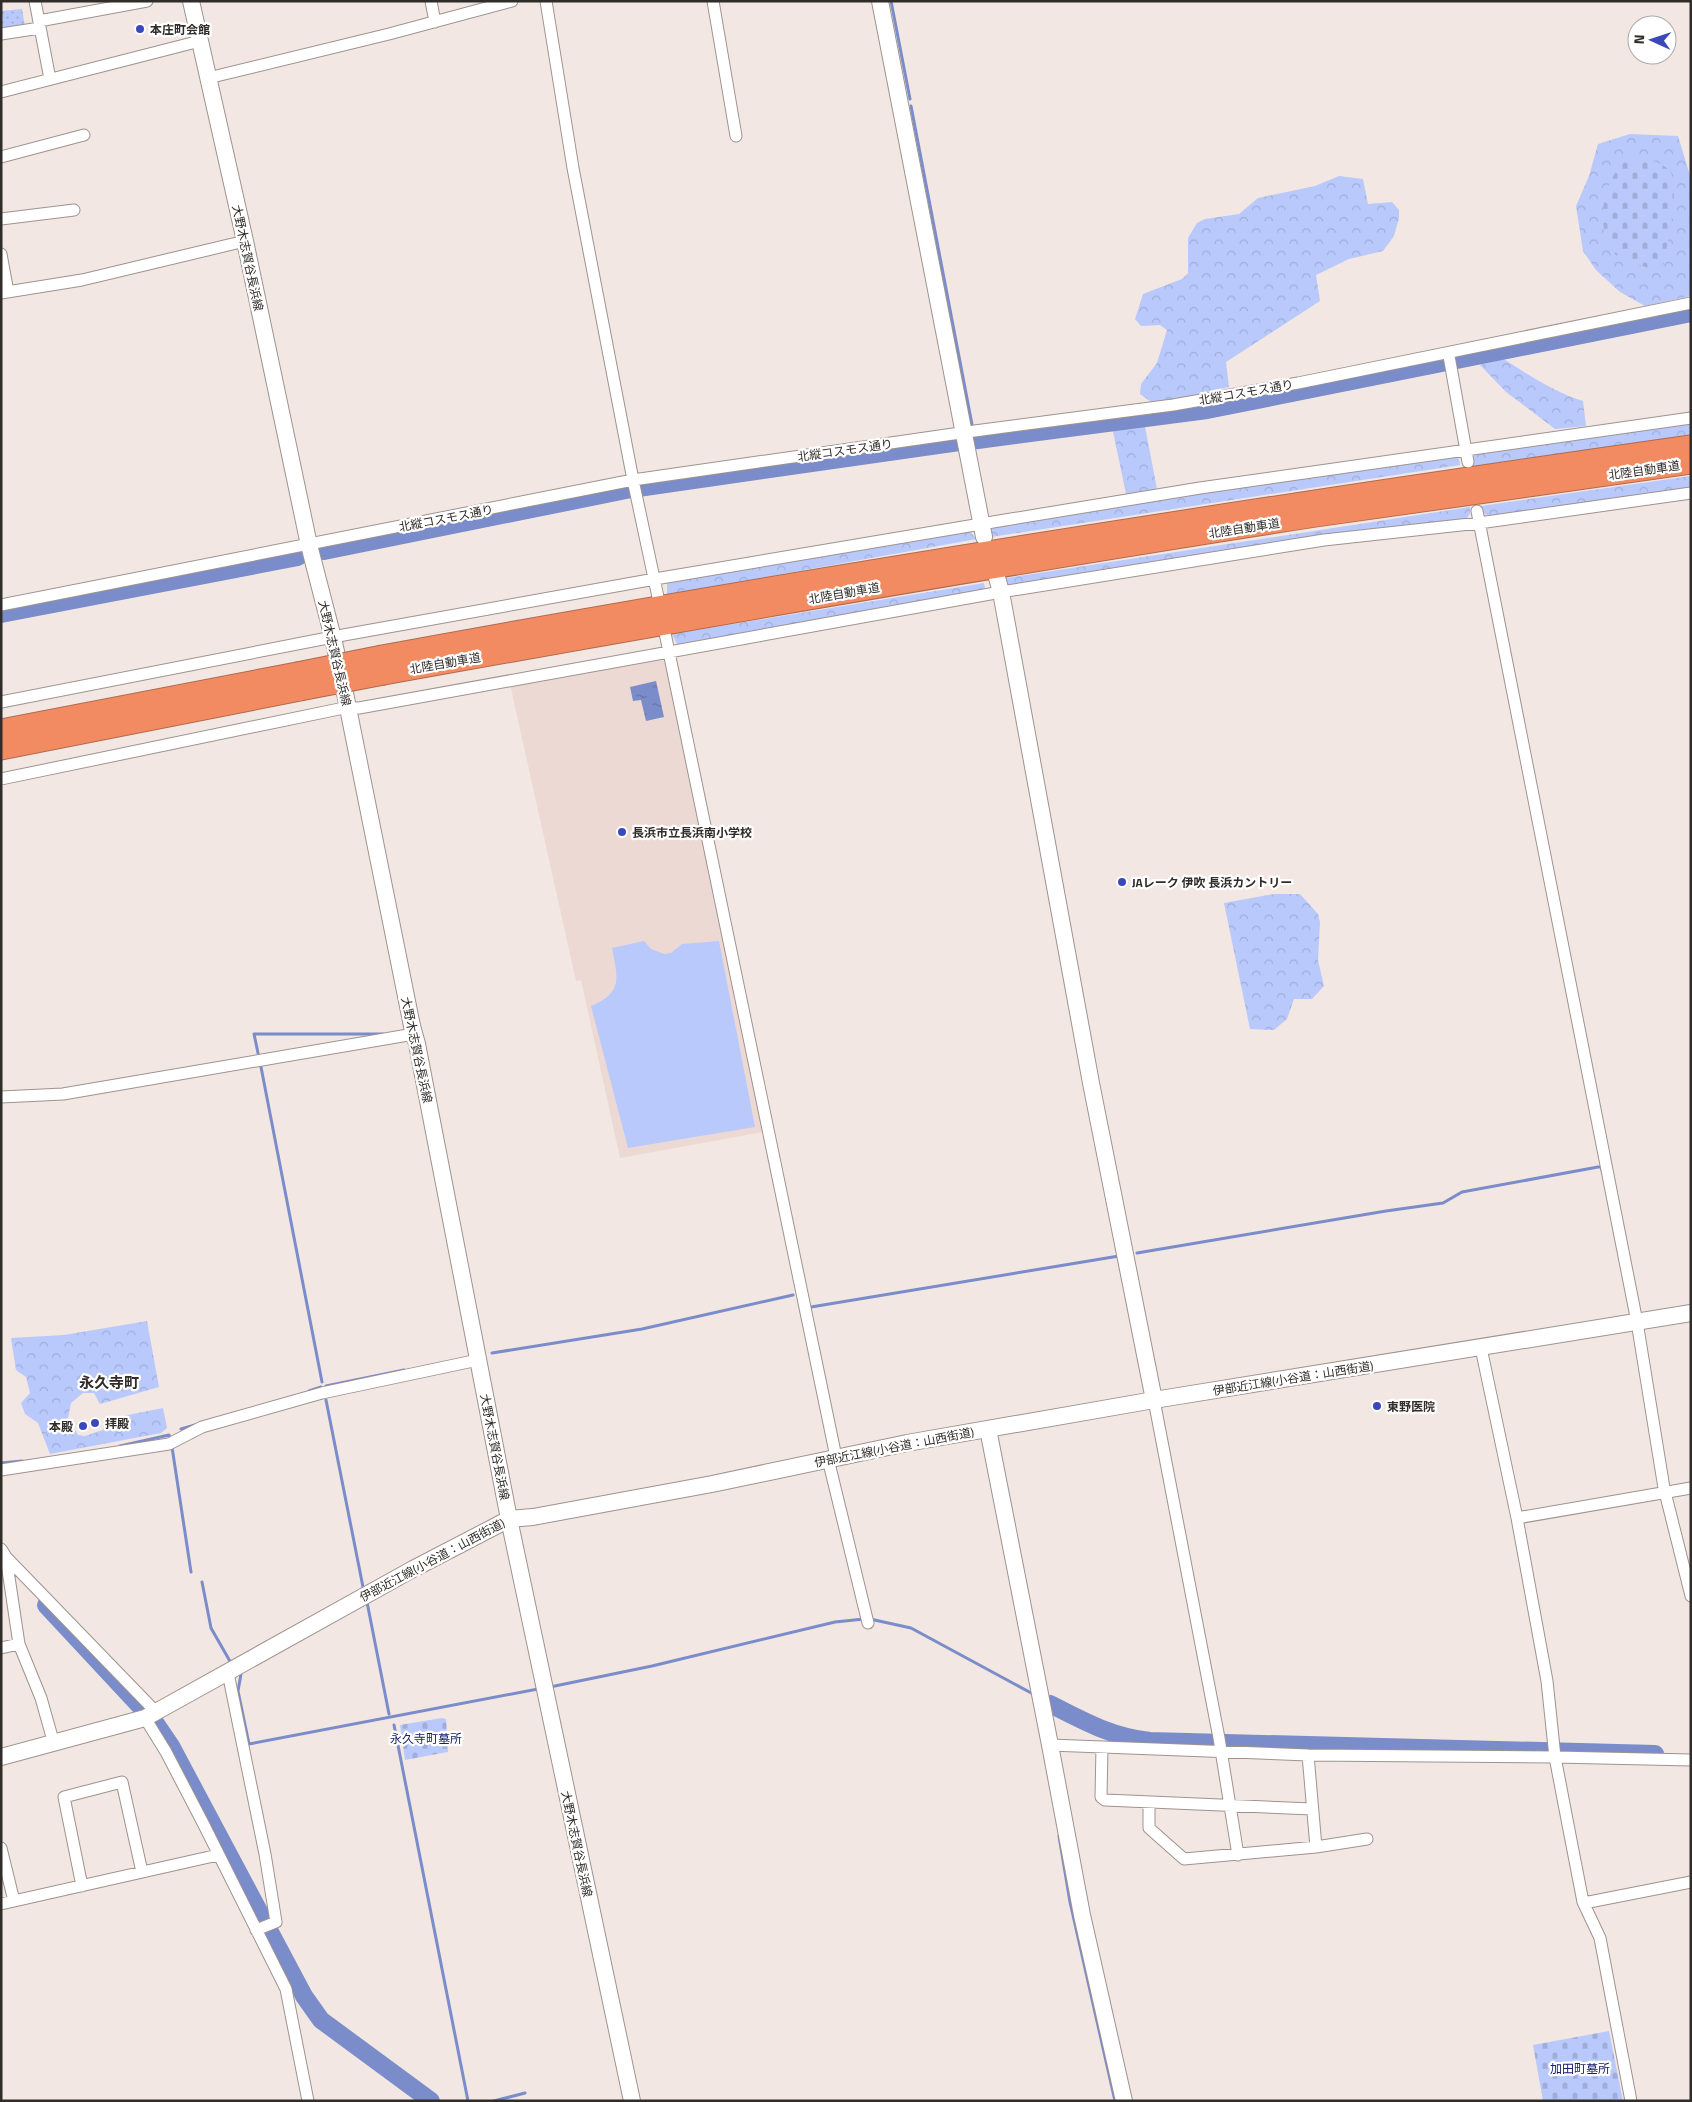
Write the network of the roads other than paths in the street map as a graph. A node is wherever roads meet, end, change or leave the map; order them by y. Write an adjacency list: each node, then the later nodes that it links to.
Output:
1 (35, 1): 10 (street)
2 (147, 1): 10 (street)
3 (191, 1): 12 (main road, 大野木志賀谷長浜線)
4 (431, 1): 9 (street)
5 (512, 1): 9 (street)
6 (546, 1): 32 (street)
7 (713, 1): 17 (street)
8 (880, 1): 27 (main road)
9 (435, 22): 13 (street)
10 (39, 25): 11 (street); 14 (street)
11 (1, 34)
12 (200, 41): 13 (main road, 大野木志賀谷長浜線); 14 (street)
13 (208, 78): 21 (main road, 大野木志賀谷長浜線)
14 (50, 80): 15 (street)
15 (1, 92)
16 (84, 135): 18 (street)
17 (736, 136)
18 (1, 157)
19 (74, 210): 20 (street)
20 (1, 220)
21 (246, 241): 23 (street); 37 (main road, 大野木志賀谷長浜線)
22 (1, 254): 23 (street)
23 (5, 292)
24 (1691, 303): 27 (street, 北縦コスモス通り)
25 (1449, 360): 29 (street)
26 (1691, 418): 29 (street)
27 (965, 432): 32 (street, 北縦コスモス通り); 36 (main road)
28 (1691, 446): 46 (highway, 北陸自動車道)
29 (1466, 449): 30 (street); 36 (street)
30 (1468, 462)
31 (1691, 463): 46 (highway, 北陸自動車道)
32 (635, 485): 37 (street, 北縦コスモス通り); 39 (street)
33 (1691, 493): 35 (street)
34 (1476, 511): 35 (street)
35 (1479, 524): 40 (street); 56 (street)
36 (983, 530): 39 (street)
37 (309, 545): 42 (street, 北縦コスモス通り); 44 (main road, 大野木志賀谷長浜線)
38 (996, 574): 40 (main road)
39 (655, 579): 41 (street); 44 (street)
40 (1001, 592): 45 (street); 59 (main road)
41 (658, 597)
42 (1, 605)
43 (665, 633): 45 (street)
44 (333, 638): 48 (street); 49 (main road, 大野木志賀谷長浜線)
45 (669, 651): 49 (street); 61 (street)
46 (383, 665): 47 (highway, 北陸自動車道, bridge)
47 (298, 681): 50 (highway, 北陸自動車道); 51 (highway, 北陸自動車道)
48 (1, 702)
49 (348, 708): 52 (street); 53 (main road, 大野木志賀谷長浜線)
50 (1, 730)
51 (1, 749)
52 (1, 779)
53 (414, 1034): 54 (street); 58 (main road, 大野木志賀谷長浜線)
54 (1, 1097)
55 (1691, 1313): 56 (main road, 伊部近江線(小谷道：山西街道))
56 (1637, 1322): 57 (main road, 伊部近江線(小谷道：山西街道)); 64 (street)
57 (1481, 1348): 59 (main road, 伊部近江線(小谷道：山西街道)); 65 (street)
58 (478, 1360): 62 (street); 66 (main road, 大野木志賀谷長浜線)
59 (1154, 1400): 60 (main road, 伊部近江線(小谷道：山西街道)); 76 (street)
60 (988, 1430): 61 (main road, 伊部近江線(小谷道：山西街道)); 75 (main road)
61 (832, 1458): 66 (main road, 伊部近江線(小谷道：山西街道)); 69 (street)
62 (1, 1470)
63 (1691, 1488): 64 (street)
64 (1666, 1493): 65 (street); 68 (street)
65 (1517, 1518): 78 (street)
66 (509, 1519): 72 (main road, 伊部近江線(小谷道：山西街道)); 98 (main road, 大野木志賀谷長浜線)
67 (4, 1553): 70 (street); 73 (street)
68 (1691, 1596)
69 (867, 1618)
70 (19, 1644): 71 (street); 74 (street)
71 (1, 1648)
72 (234, 1670): 73 (main road, 伊部近江線(小谷道：山西街道)); 96 (street)
73 (152, 1715): 74 (main road, 伊部近江線(小谷道：山西街道)); 88 (street)
74 (54, 1744): 80 (main road, 伊部近江線(小谷道：山西街道))
75 (1050, 1745): 77 (street); 99 (main road)
76 (1220, 1745): 77 (street); 79 (street); 83 (street)
77 (1102, 1747): 82 (street)
78 (1554, 1753): 79 (street); 81 (street); 94 (street)
79 (1308, 1755): 84 (street)
80 (1, 1757)
81 (1691, 1760)
82 (1149, 1803): 83 (street); 89 (street)
83 (1229, 1804): 84 (street); 89 (street)
84 (1312, 1810): 86 (street)
85 (1367, 1839): 86 (street)
86 (1316, 1847): 89 (street)
87 (1, 1848): 93 (street)
88 (218, 1855): 90 (street); 96 (street)
89 (1238, 1855)
90 (142, 1872): 92 (street); 92 (street)
91 (1691, 1882): 94 (street)
92 (82, 1886): 93 (street)
93 (14, 1901): 95 (street)
94 (1584, 1903): 100 (street)
95 (1, 1904)
96 (256, 1930): 97 (street)
97 (308, 2101)
98 (632, 2101)
99 (1124, 2101)
100 (1631, 2101)

